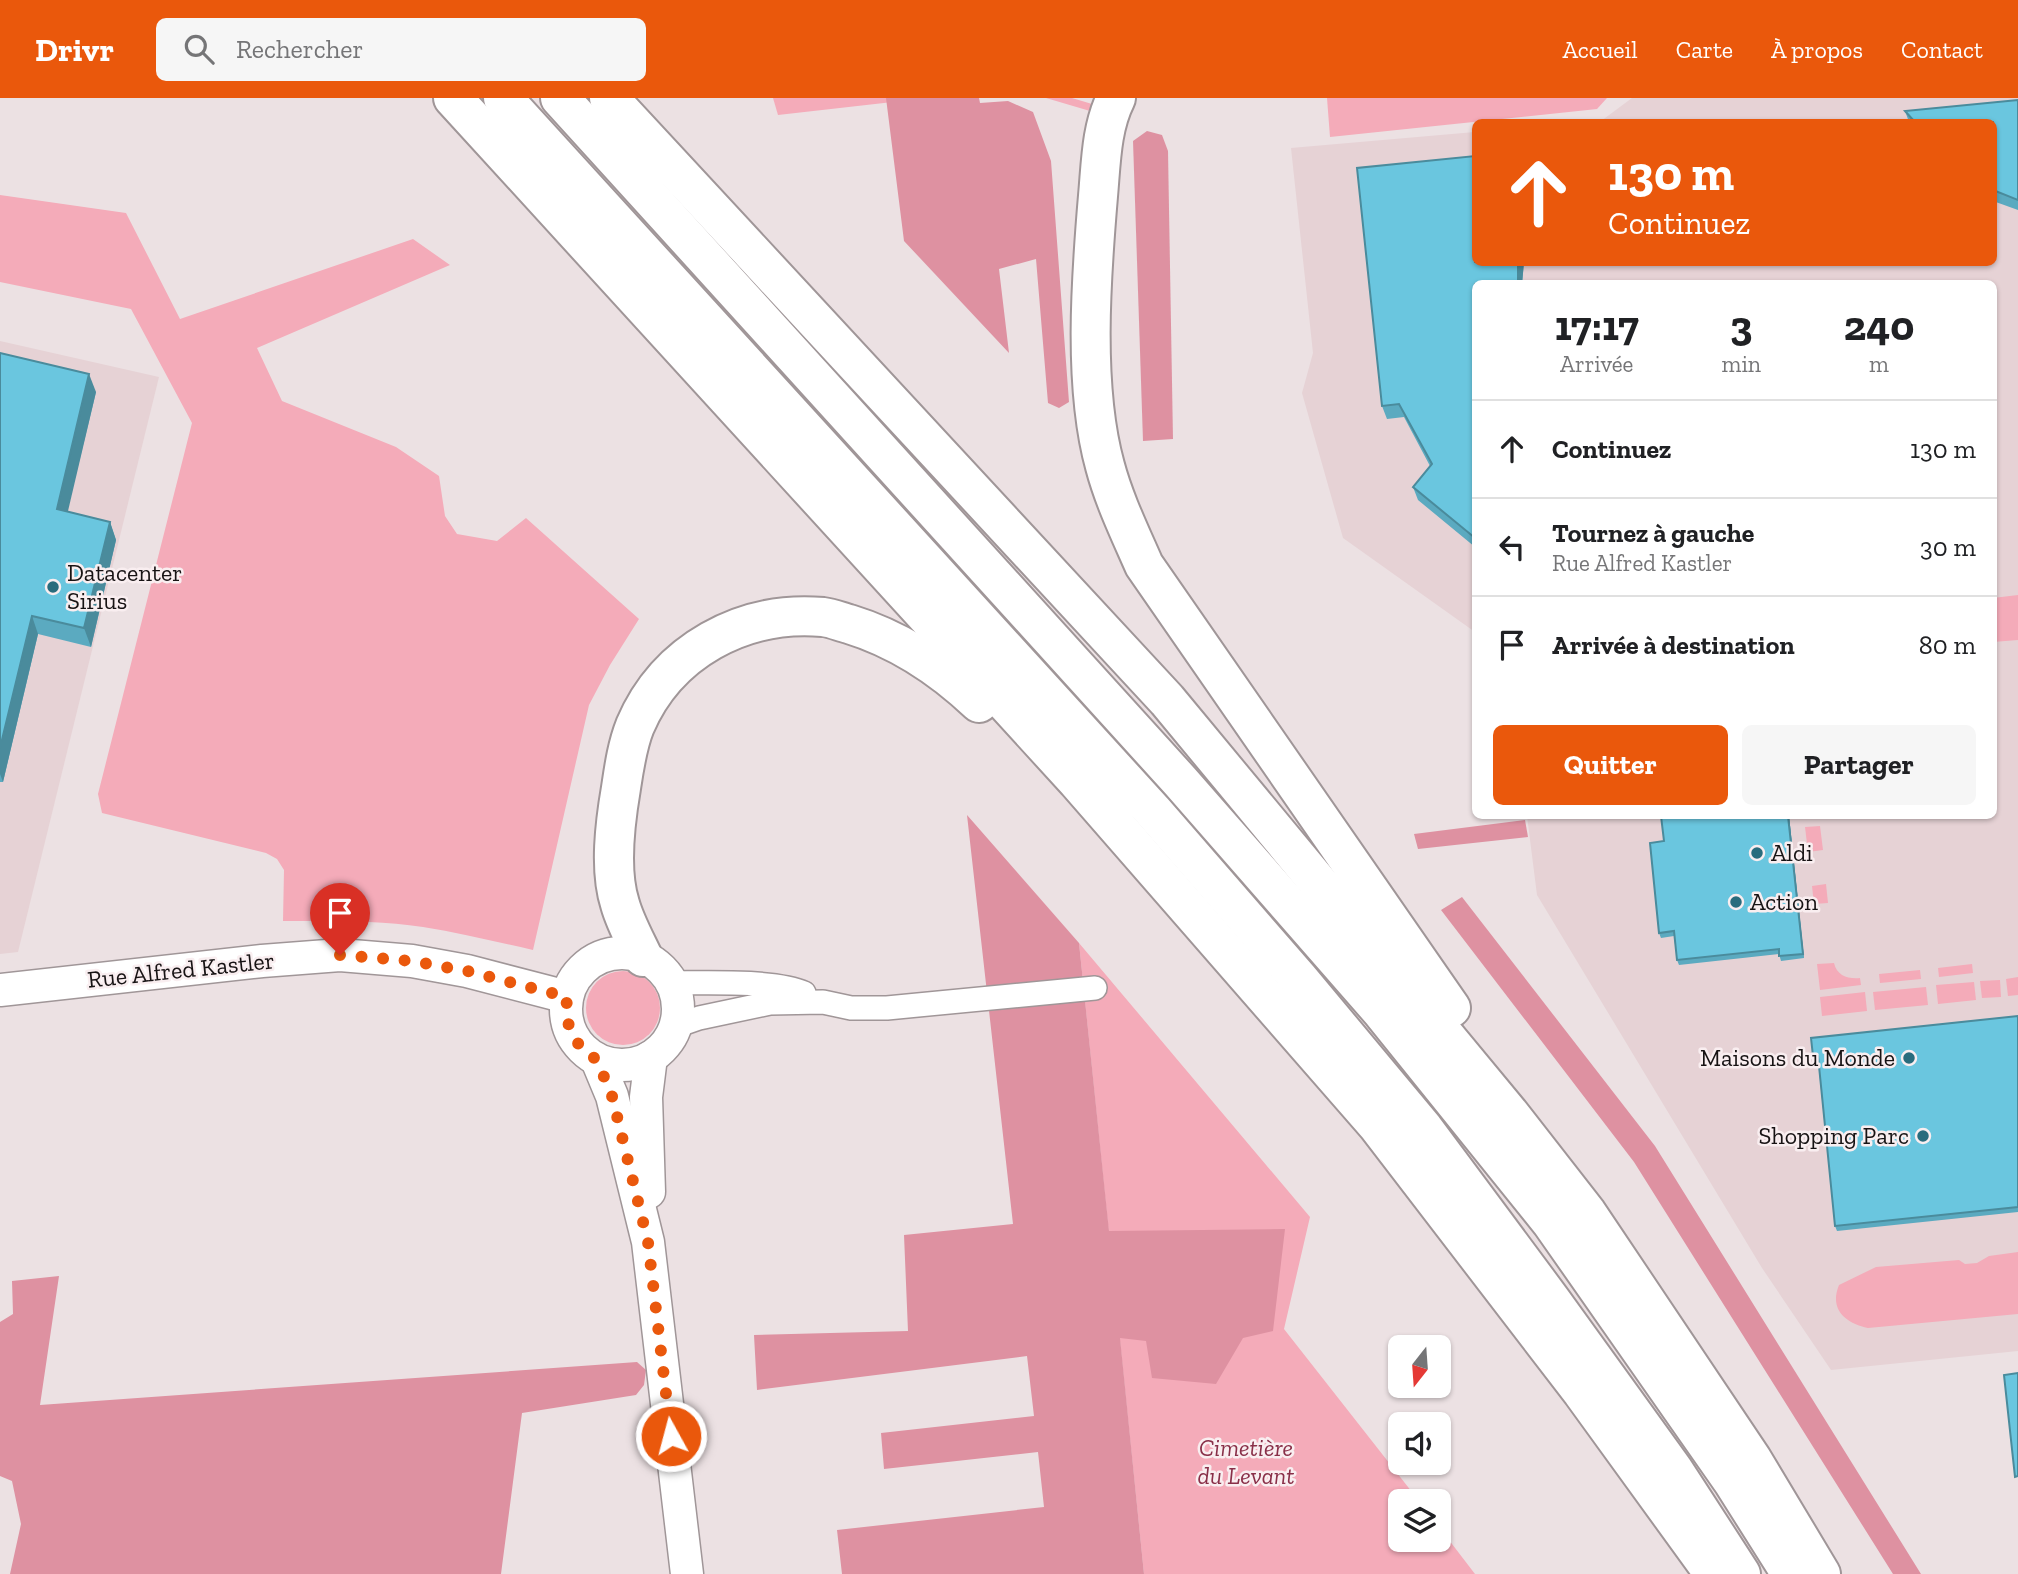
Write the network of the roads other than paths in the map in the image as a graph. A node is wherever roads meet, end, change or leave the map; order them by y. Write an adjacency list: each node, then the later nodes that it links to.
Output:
1 (427, 98): 7 (highway)
2 (453, 98): 7 (highway)
3 (503, 98): 22 (highway)
4 (560, 98): 23 (highway)
5 (609, 98): 18 (highway)
6 (1116, 98): 18 (highway)
7 (519, 169): 8 (highway)
8 (1077, 781): 9 (highway); 21 (highway)
9 (643, 957): 10 (street); 13 (street)
10 (671, 983): 14 (street); 15 (street)
11 (1095, 988): 14 (street)
12 (0, 990): 13 (street, Rue Alfred Kastler)
13 (567, 997): 17 (street)
14 (823, 1002): 15 (street)
15 (676, 1026): 16 (street)
16 (651, 1057): 17 (street); 19 (street)
17 (597, 1060): 19 (street)
18 (1508, 1113): 24 (highway)
19 (648, 1242): 20 (street)
20 (687, 1574)
21 (1714, 1574)
22 (1741, 1574)
23 (1791, 1574)
24 (1821, 1574)

